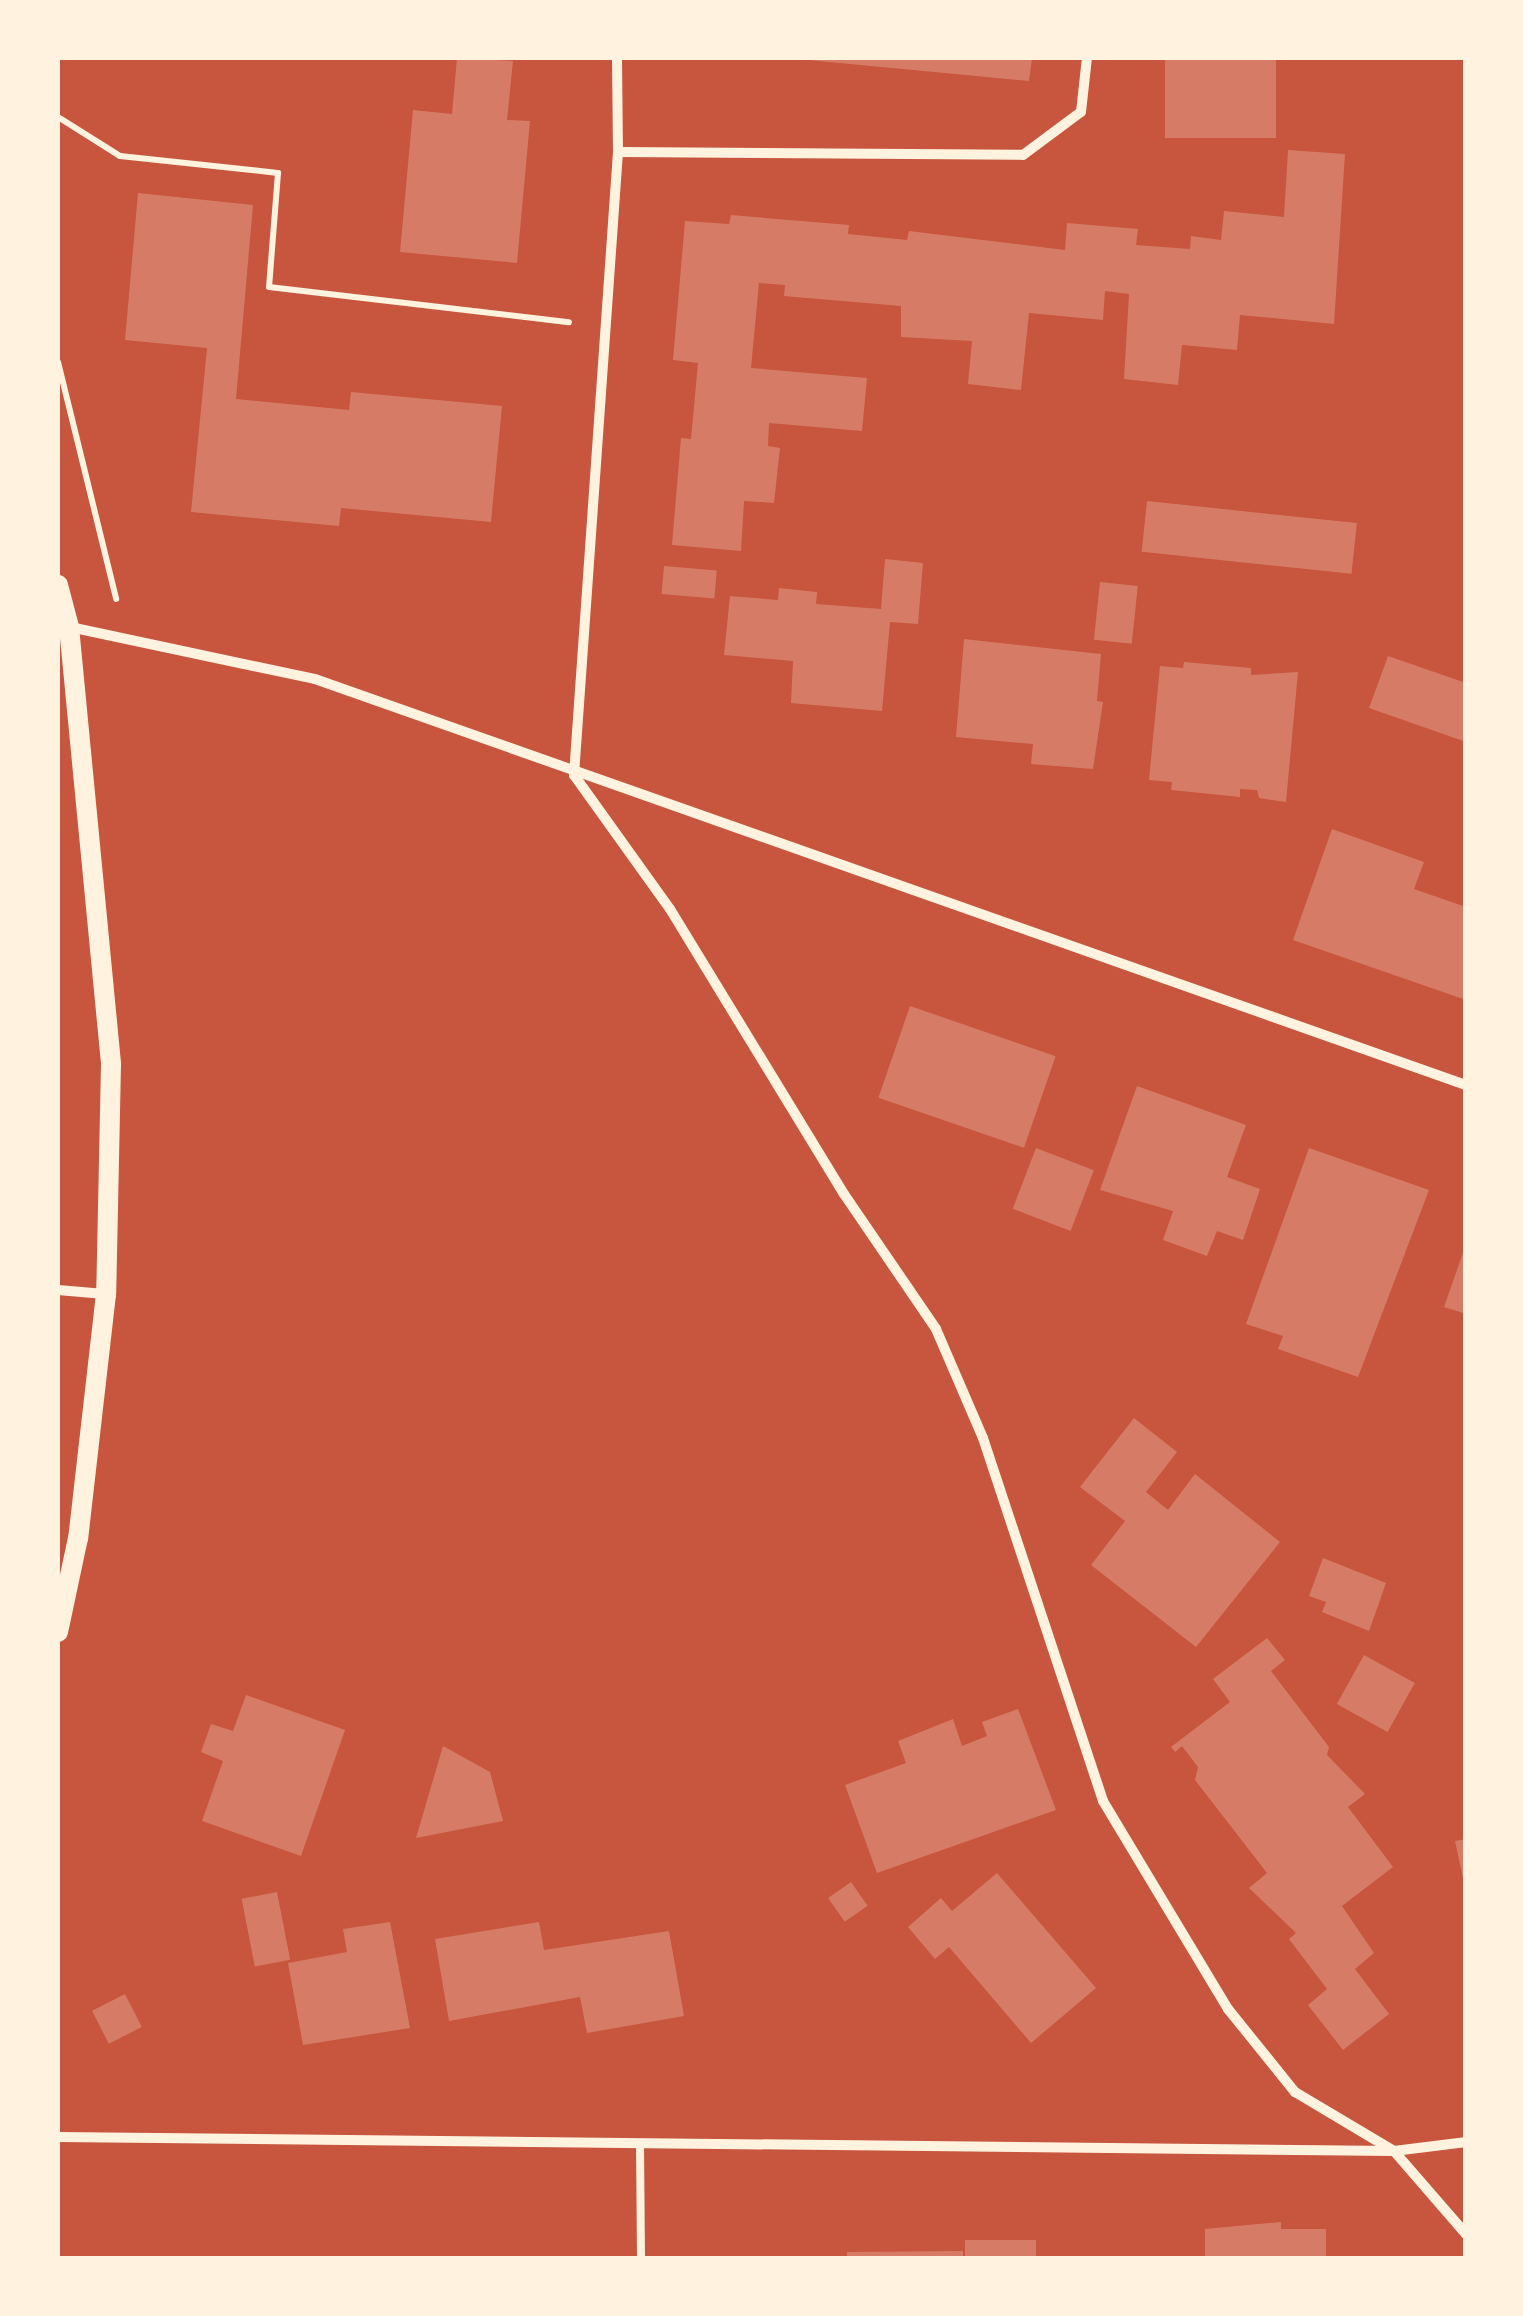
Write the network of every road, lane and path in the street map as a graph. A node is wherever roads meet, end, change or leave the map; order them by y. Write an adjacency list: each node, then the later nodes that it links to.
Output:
1 (617, 58): 4 (street)
2 (1086, 58): 4 (street)
3 (58, 116): 5 (path)
4 (618, 152): 5 (street)
5 (604, 326): 10 (street)
6 (58, 362): 9 (path)
7 (58, 584): 8 (main road)
8 (68, 627): 9 (street); 13 (main road)
9 (126, 639): 10 (street)
10 (574, 776): 11 (street); 18 (street)
11 (1466, 1085)
12 (58, 1290): 13 (street)
13 (106, 1294): 14 (main road)
14 (58, 1632)
15 (58, 2137): 17 (street)
16 (1466, 2142): 18 (street)
17 (640, 2143): 18 (street); 20 (lane)
18 (1394, 2151): 19 (street)
19 (1466, 2234)
20 (640, 2258)

